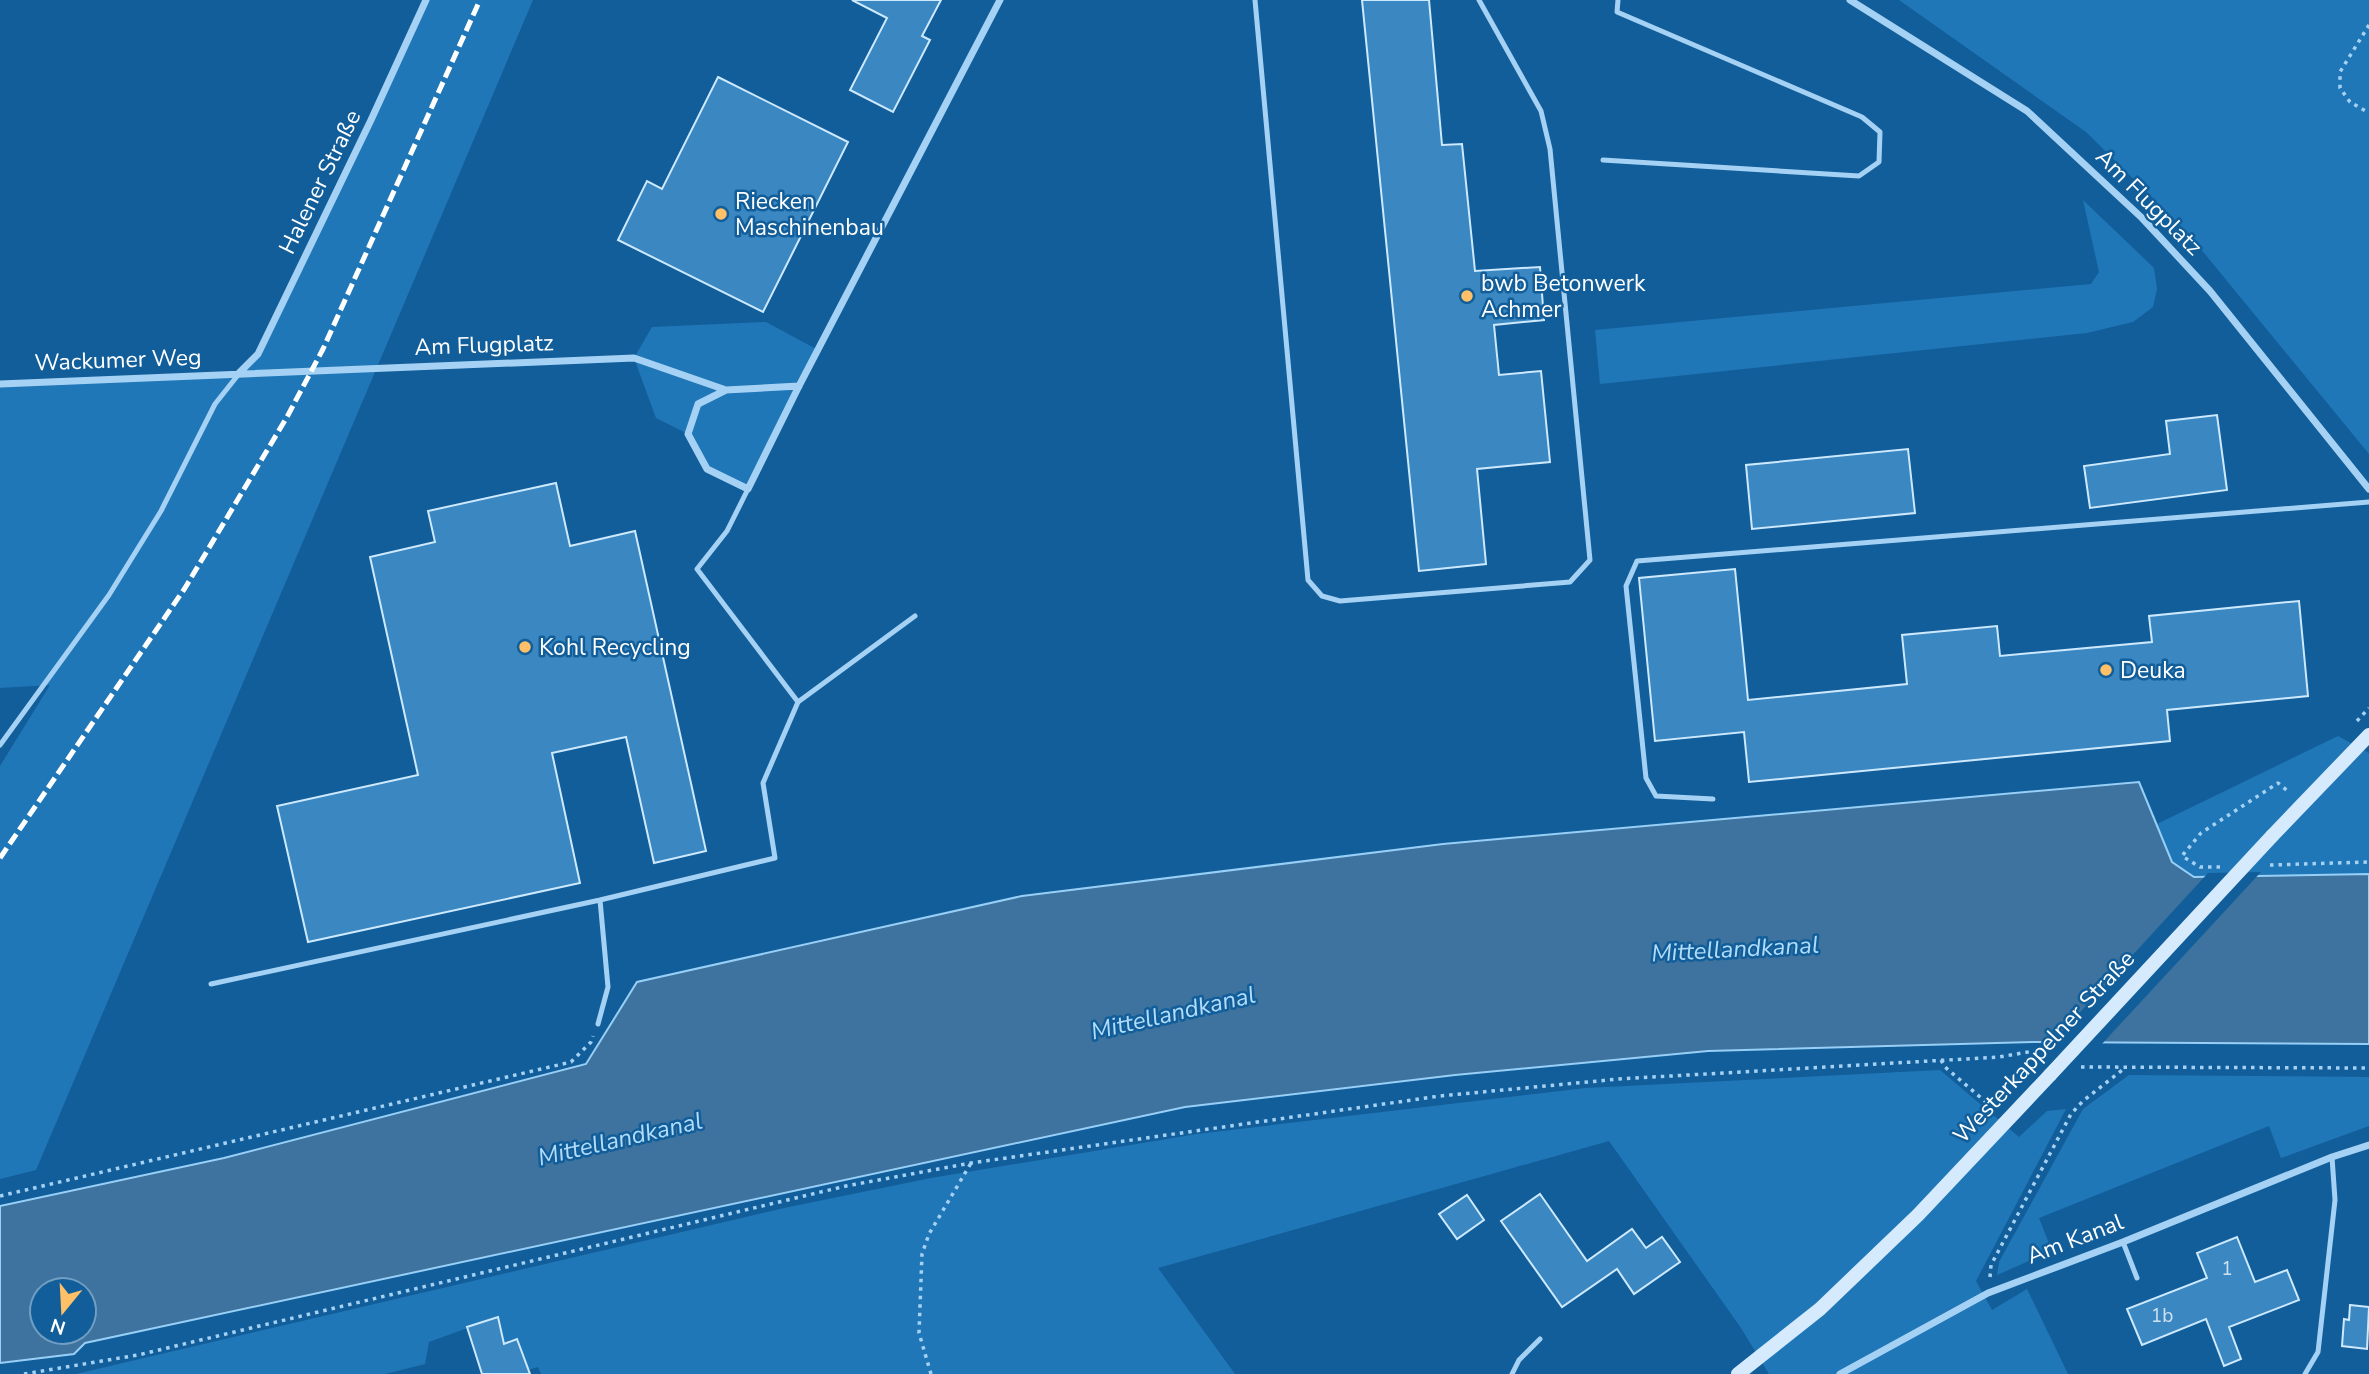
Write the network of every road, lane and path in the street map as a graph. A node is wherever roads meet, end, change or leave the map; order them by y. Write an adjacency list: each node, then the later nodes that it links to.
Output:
1 (426, 0): 10 (street, Halener Straße)
2 (1000, 0): 12 (street)
3 (1255, 0): 4 (lane)
4 (1479, 0)
5 (1618, 0): 9 (lane)
6 (1850, 0): 15 (street, Am Flugplatz)
7 (2369, 25): 8 (path)
8 (2369, 113)
9 (1603, 160)
10 (238, 375): 11 (street, Wackumer Weg); 13 (street, Am Flugplatz); 22 (lane)
11 (0, 384)
12 (799, 386): 13 (street, Am Flugplatz); 14 (street)
13 (726, 390): 14 (street, Am Flugplatz)
14 (748, 489): 18 (lane)
15 (2369, 489)
16 (2369, 502): 24 (lane)
17 (915, 616): 18 (lane)
18 (798, 702): 28 (lane)
19 (2369, 708): 20 (path)
20 (2351, 728)
21 (2369, 735): 48 (main road, Westerkappelner Straße, bridge)
22 (0, 745)
23 (2297, 784): 27 (path)
24 (1713, 799)
25 (2369, 862): 26 (path)
26 (2265, 865)
27 (2226, 866)
28 (600, 900): 29 (lane); 30 (lane)
29 (211, 984)
30 (598, 1024): 40 (path)
31 (2048, 1054): 32 (path)
32 (1941, 1060): 36 (path); 39 (path)
33 (2073, 1066): 34 (path)
34 (2126, 1067): 35 (path); 43 (path)
35 (2369, 1068)
36 (1999, 1105)
37 (2369, 1145): 38 (street, Am Kanal)
38 (2332, 1157): 41 (street, Am Kanal); 50 (lane)
39 (971, 1163): 45 (path); 46 (path)
40 (0, 1196)
41 (2123, 1242): 42 (lane); 43 (street, Am Kanal)
42 (2137, 1278)
43 (1988, 1293): 49 (street, Am Kanal)
44 (1540, 1339): 47 (lane)
45 (24, 1374)
46 (932, 1374)
47 (1511, 1374)
48 (1738, 1374)
49 (1840, 1374)
50 (2305, 1374)

